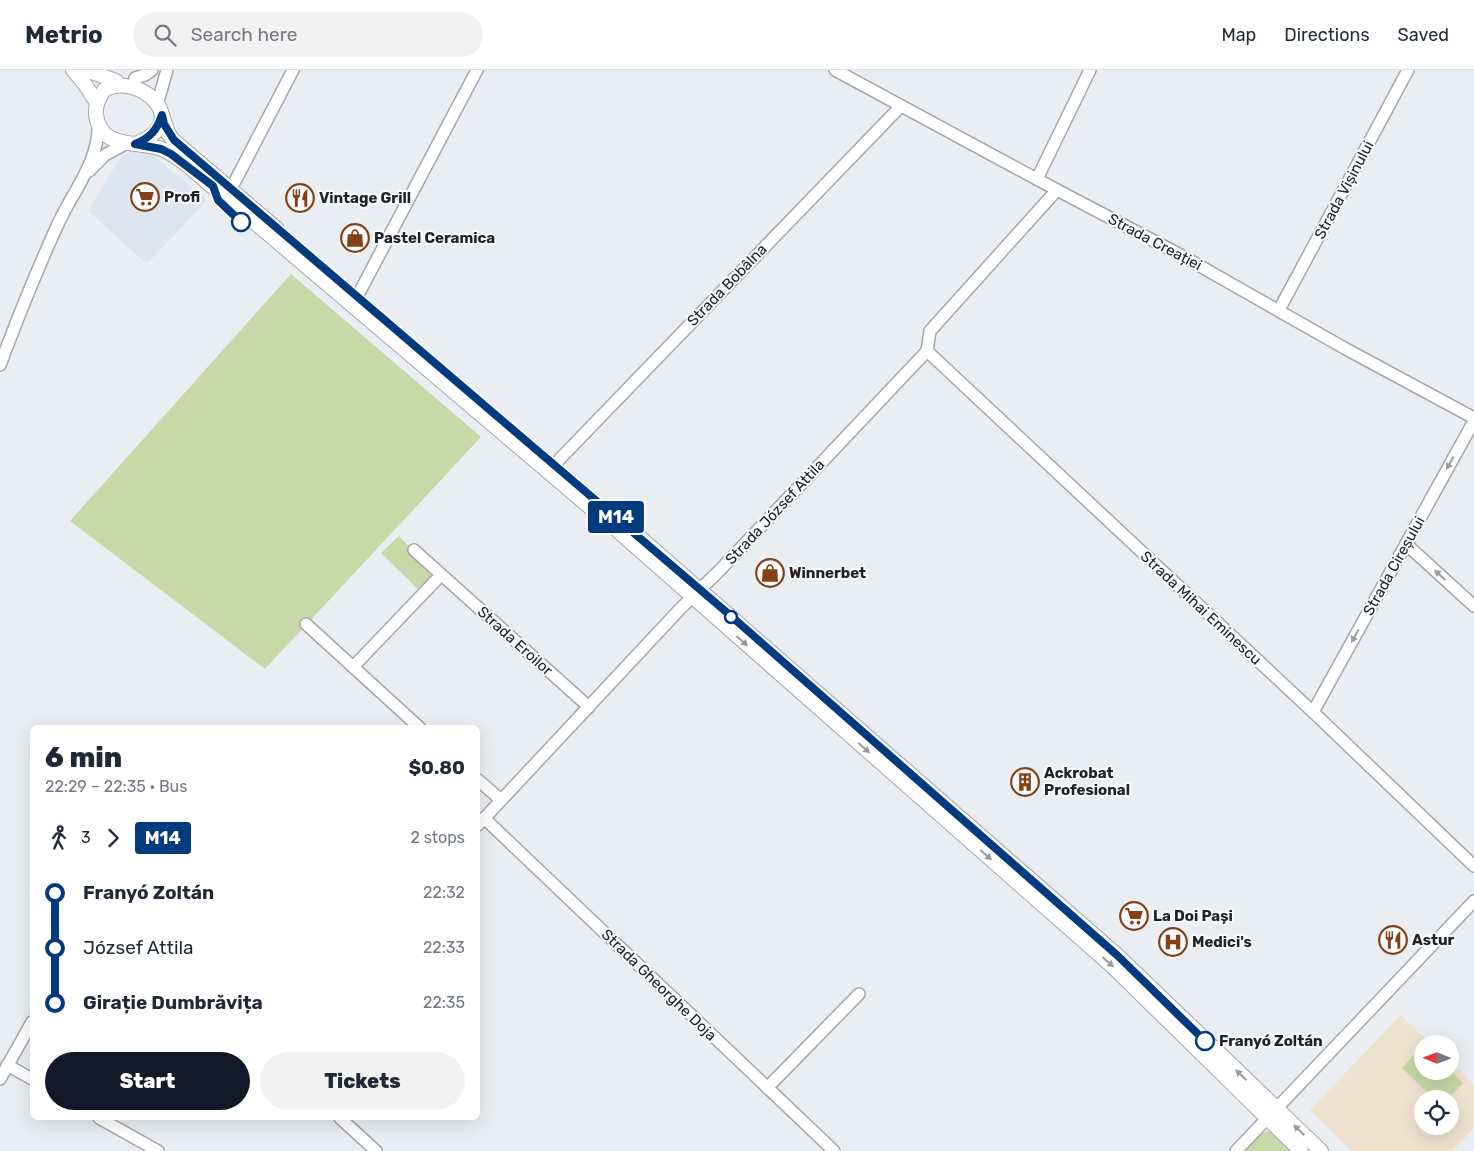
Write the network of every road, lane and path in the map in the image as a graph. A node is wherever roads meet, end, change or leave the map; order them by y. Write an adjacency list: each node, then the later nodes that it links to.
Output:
1 (73, 70): 13 (main road)
2 (86, 70): 11 (main road)
3 (152, 70): 10 (street)
4 (167, 70): 12 (street)
5 (293, 70): 20 (street)
6 (478, 70): 22 (street)
7 (834, 70): 14 (street, Strada Creației)
8 (1090, 70): 19 (street)
9 (1408, 70): 23 (street, Strada Vișinului)
10 (135, 78): 11 (main road); 12 (main road)
11 (116, 81): 13 (main road)
12 (160, 98): 15 (main road)
13 (97, 104): 16 (main road)
14 (901, 106): 19 (street, Strada Creației); 27 (street, Strada Bobâlna)
15 (162, 115): 17 (main road); 20 (main road)
16 (98, 122): 17 (main road); 18 (street)
17 (130, 144): 18 (street); 31 (main road)
18 (86, 174): 25 (street)
19 (1037, 179): 21 (street, Strada Creației)
20 (230, 189): 22 (main road)
21 (1057, 190): 23 (street, Strada Creației); 24 (street, Strada József Attila)
22 (357, 297): 27 (main road)
23 (1279, 310): 26 (street, Strada Creației)
24 (927, 351): 31 (street, Strada József Attila); 36 (street, Strada Mihai Eminescu)
25 (0, 365)
26 (1474, 419): 28 (street, Strada Cireșului, one-way to 28)
27 (554, 464): 31 (main road)
28 (1406, 544): 32 (street, one-way to 28); 36 (street, Strada Cireșului, one-way to 36)
29 (414, 550): 30 (street, Strada Eroilor)
30 (441, 575): 34 (street); 35 (street, Strada Eroilor)
31 (696, 594): 35 (street, Strada József Attila); 49 (main road)
32 (1474, 606)
33 (306, 624): 34 (street)
34 (353, 667): 37 (street)
35 (589, 707): 39 (street, Strada József Attila)
36 (1314, 712): 41 (street, Strada Mihai Eminescu)
37 (417, 725)
38 (480, 782): 39 (street)
39 (500, 800): 40 (street, Strada József Attila)
40 (481, 821): 48 (street, Strada Gheorghe Doja)
41 (1474, 866)
42 (1474, 901): 49 (street)
43 (859, 994): 48 (street)
44 (30, 1026): 45 (street)
45 (8, 1065): 46 (street); 47 (street)
46 (30, 1078)
47 (0, 1079)
48 (767, 1088): 54 (street, Strada Gheorghe Doja)
49 (1272, 1114): 55 (street); 56 (main road); 57 (main road, one-way to 49)
50 (103, 1120): 52 (street)
51 (342, 1120): 53 (street)
52 (158, 1151)
53 (376, 1151)
54 (834, 1151)
55 (1236, 1151)
56 (1301, 1151)
57 (1321, 1151)

